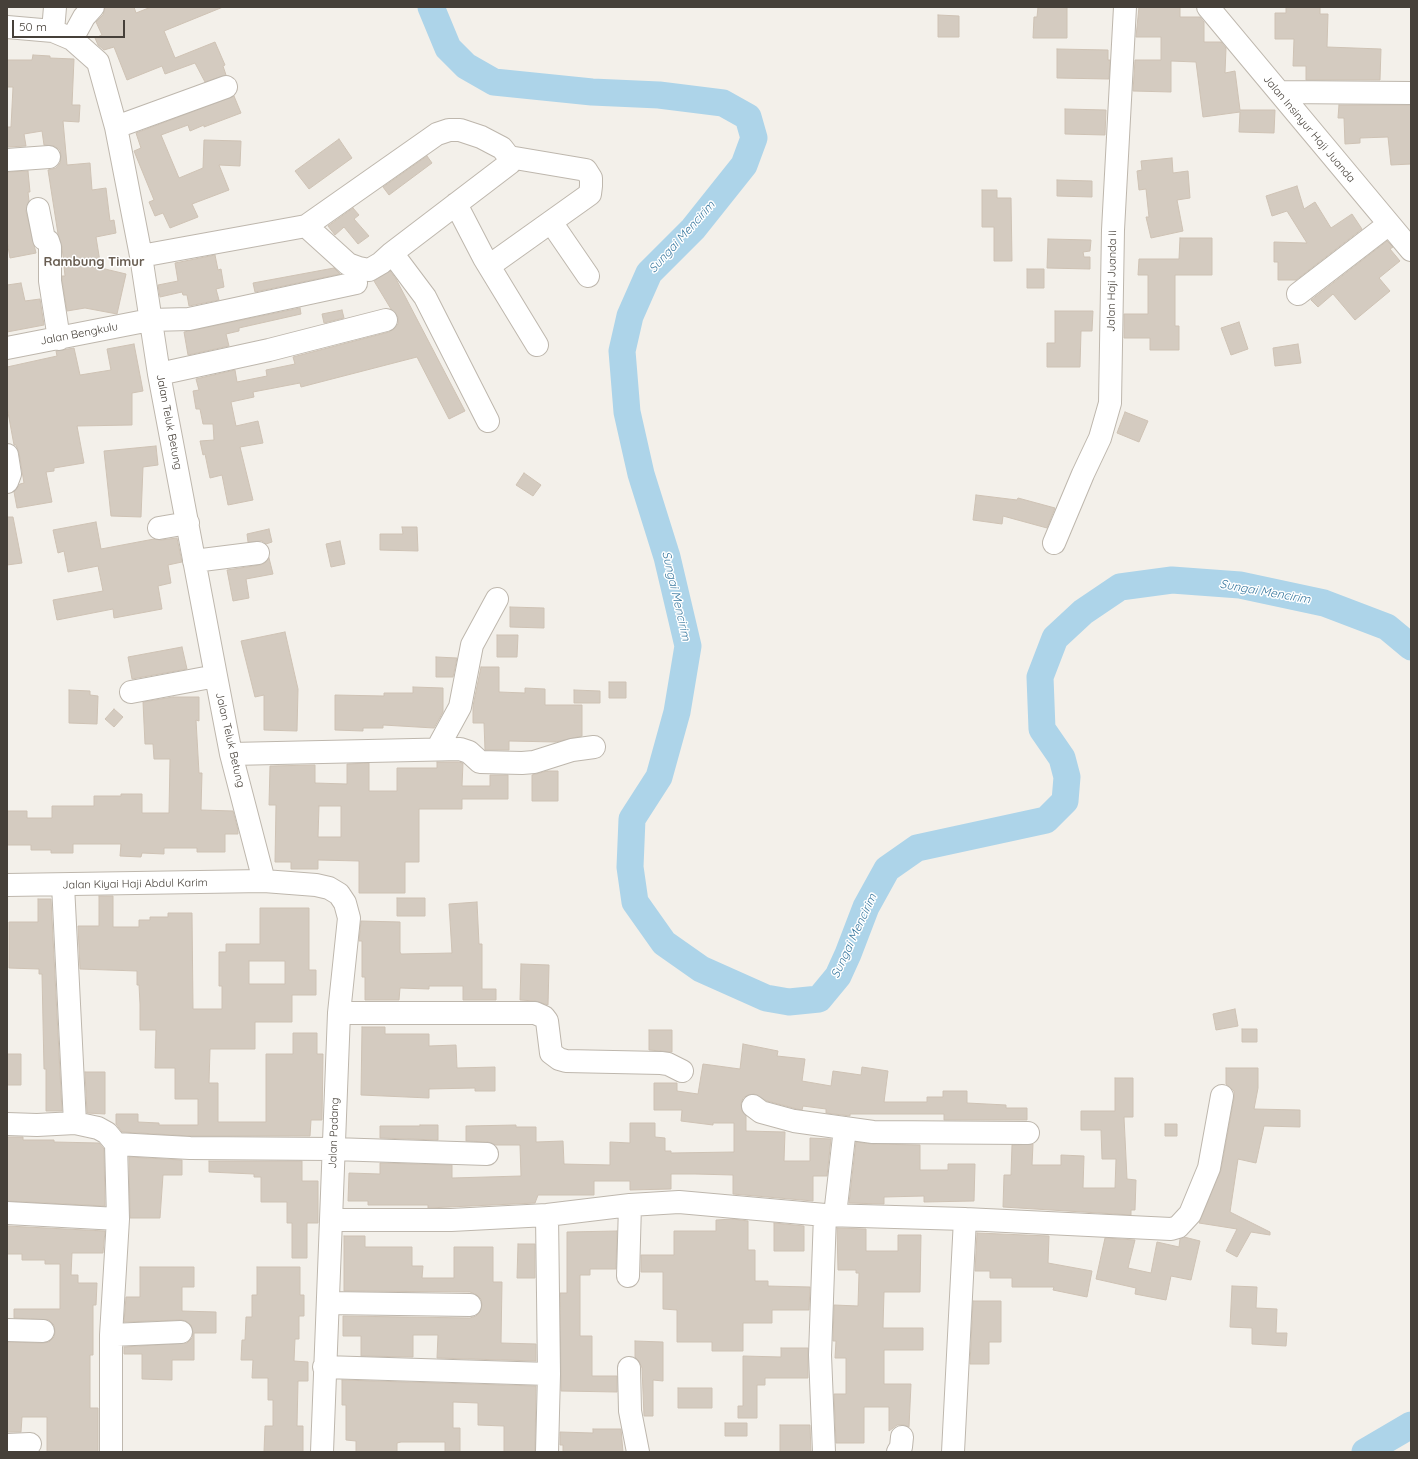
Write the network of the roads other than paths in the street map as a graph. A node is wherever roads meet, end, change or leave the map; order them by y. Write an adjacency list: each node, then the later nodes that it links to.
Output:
1 (55, 7): 6 (street)
2 (93, 7): 6 (street)
3 (1125, 7): 37 (street, Jalan Haji Juanda II)
4 (1208, 7): 8 (street, Jalan Insinyur Haji Juanda)
5 (7, 27): 6 (street)
6 (63, 35): 10 (street, Jalan Teluk Betung)
7 (226, 87): 10 (street)
8 (1280, 92): 9 (street); 17 (street, Jalan Insinyur Haji Juanda)
9 (1411, 93)
10 (116, 127): 21 (street, Jalan Teluk Betung)
11 (49, 157): 13 (street)
12 (508, 157): 14 (street); 16 (street); 18 (street)
13 (7, 160)
14 (456, 204): 20 (street); 22 (street)
15 (38, 209): 28 (street)
16 (551, 222): 22 (street); 23 (street)
17 (1389, 224): 19 (street, Jalan Insinyur Haji Juanda); 25 (street)
18 (306, 226): 20 (street); 21 (street)
19 (1411, 250)
20 (392, 253): 32 (street)
21 (142, 256): 26 (street, Jalan Teluk Betung)
22 (489, 266): 29 (street)
23 (588, 276)
24 (356, 283): 26 (street, Jalan Bengkulu)
25 (1298, 294)
26 (150, 320): 28 (street, Jalan Bengkulu); 31 (street, Jalan Teluk Betung)
27 (386, 320): 31 (street)
28 (59, 339): 30 (street, Jalan Bengkulu)
29 (537, 344)
30 (7, 348)
31 (159, 374): 35 (street, Jalan Teluk Betung)
32 (488, 421)
33 (7, 455): 34 (street)
34 (7, 482)
35 (188, 523): 36 (street); 39 (street, Jalan Teluk Betung)
36 (159, 528)
37 (1054, 543)
38 (258, 553): 39 (street)
39 (194, 561): 41 (street, Jalan Teluk Betung)
40 (497, 599): 44 (street)
41 (216, 676): 42 (street); 45 (street, Jalan Teluk Betung)
42 (131, 692)
43 (594, 748): 44 (street)
44 (437, 749): 45 (street)
45 (232, 754): 46 (street, Jalan Teluk Betung)
46 (264, 882): 48 (street, Jalan Kiyai Haji Abdul Karim); 49 (street, Jalan Padang)
47 (7, 885): 48 (street, Jalan Kiyai Haji Abdul Karim)
48 (63, 885): 53 (street)
49 (338, 1014): 50 (street); 58 (street, Jalan Padang)
50 (682, 1071)
51 (1222, 1096): 65 (street)
52 (753, 1106): 55 (street)
53 (74, 1122): 54 (street); 57 (street)
54 (7, 1124)
55 (845, 1128): 56 (street); 63 (street)
56 (1028, 1133)
57 (116, 1144): 58 (street); 64 (street)
58 (333, 1149): 59 (street); 66 (street, Jalan Padang)
59 (487, 1154)
60 (630, 1205): 62 (street); 63 (street); 67 (street)
61 (7, 1213): 64 (street)
62 (547, 1215): 66 (street); 76 (street)
63 (830, 1215): 65 (street); 83 (street)
64 (118, 1219): 73 (street)
65 (965, 1219): 84 (street)
66 (331, 1220): 68 (street, Jalan Padang)
67 (628, 1276)
68 (328, 1303): 69 (street); 74 (street, Jalan Padang)
69 (470, 1305)
70 (7, 1330): 71 (street)
71 (43, 1331)
72 (181, 1332): 73 (street)
73 (111, 1335): 79 (street)
74 (324, 1367): 76 (street); 80 (street, Jalan Padang)
75 (629, 1368): 82 (street)
76 (549, 1374): 81 (street)
77 (30, 1444): 78 (street)
78 (7, 1445)
79 (111, 1452)
80 (322, 1452)
81 (547, 1452)
82 (638, 1452)
83 (824, 1452)
84 (953, 1452)

